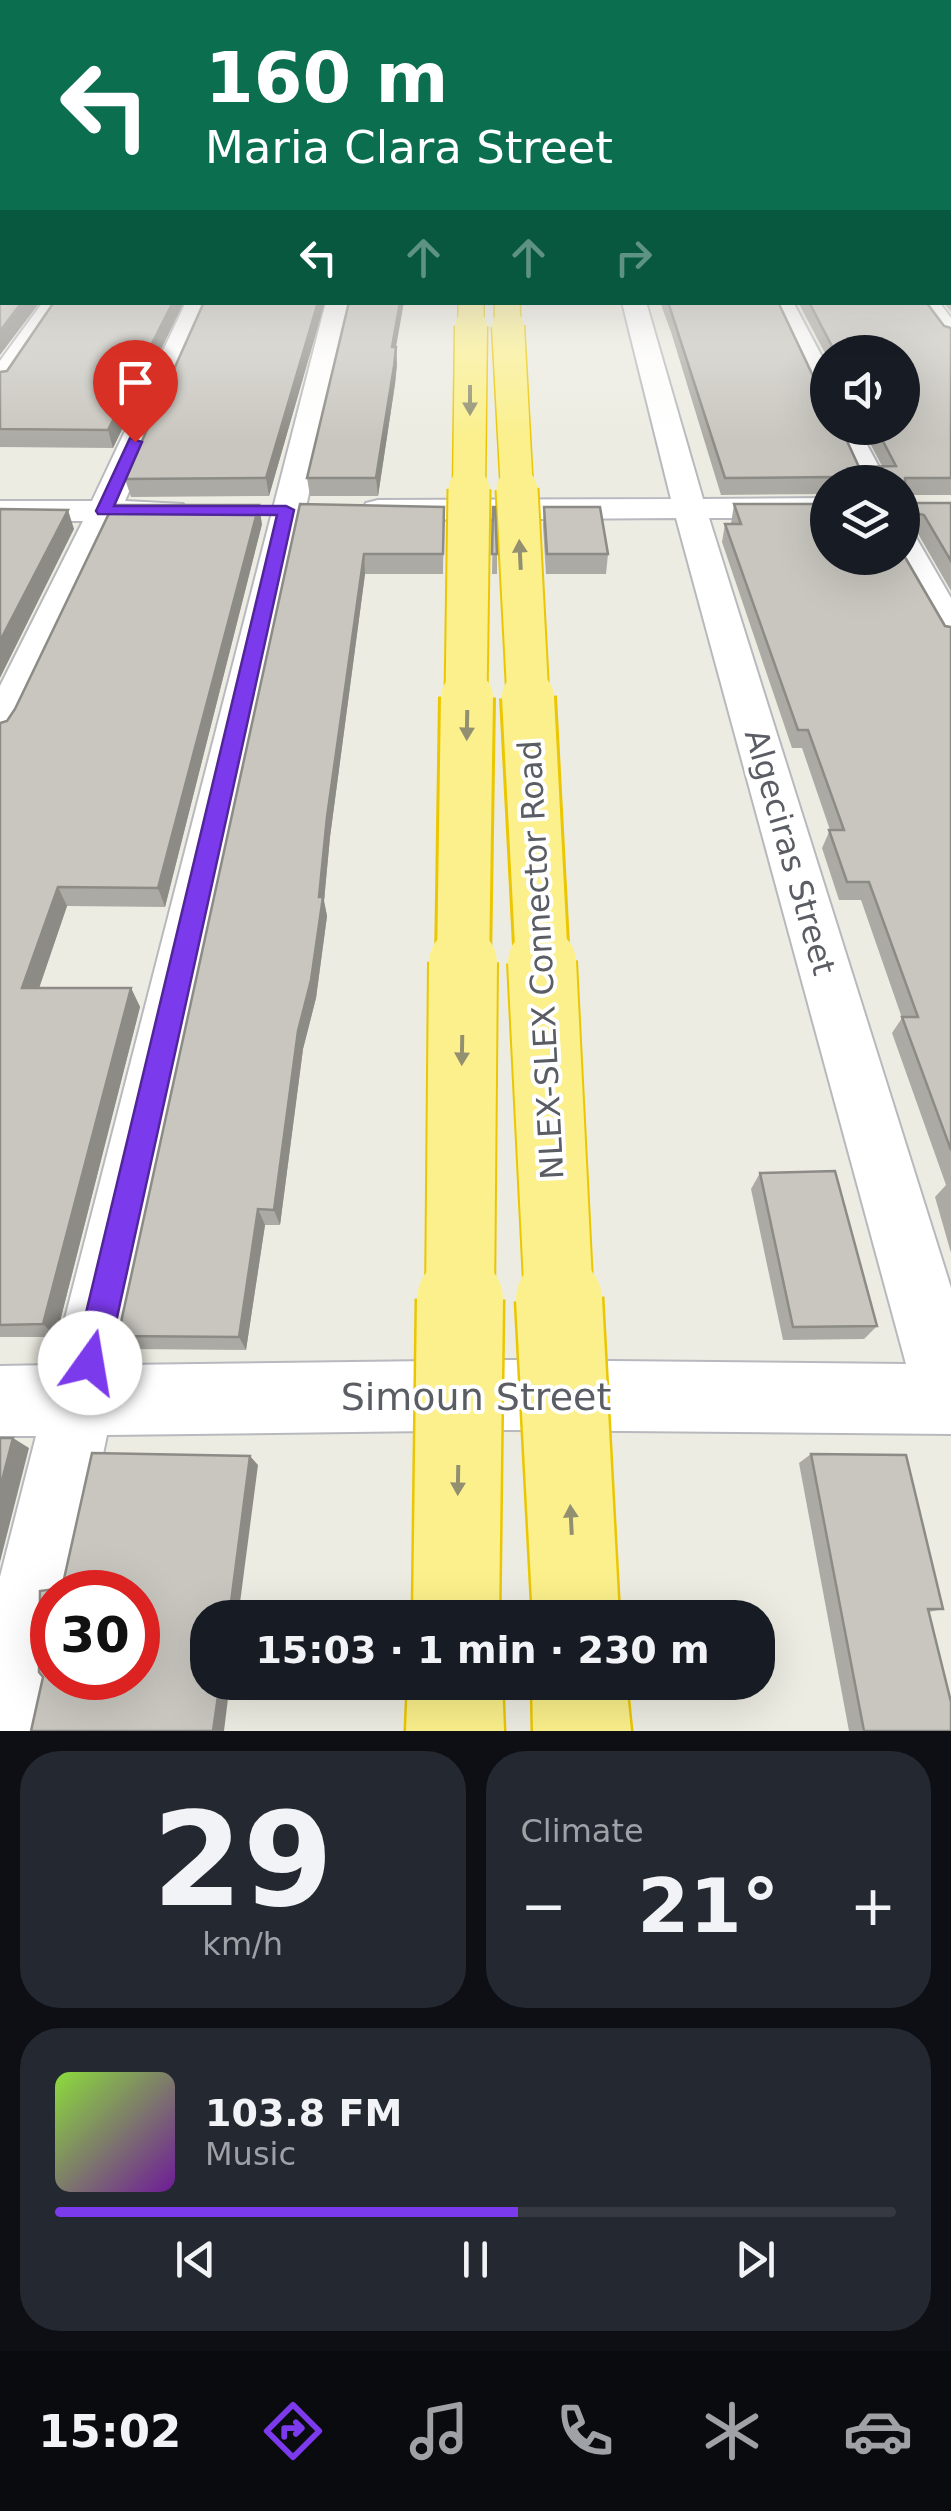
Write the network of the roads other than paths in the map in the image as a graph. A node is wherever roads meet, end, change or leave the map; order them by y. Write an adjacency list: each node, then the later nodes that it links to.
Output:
1 (54, 305): 11 (street)
2 (197, 305): 16 (street)
3 (337, 305): 14 (street)
4 (470, 305): 24 (highway, NLEX-SLEX Connector Road, one-way to 24, bridge)
5 (507, 305): 25 (highway, NLEX-SLEX Connector Road, one-way to 5, bridge)
6 (635, 305): 13 (street, Algeciras Street)
7 (783, 305): 10 (street)
8 (928, 305): 9 (street)
9 (951, 334)
10 (810, 359)
11 (0, 380)
12 (810, 508): 13 (street)
13 (690, 509): 14 (street); 21 (street, Algeciras Street)
14 (301, 510): 23 (street)
15 (0, 511): 16 (street)
16 (104, 511): 17 (street); 20 (street)
17 (195, 511)
18 (920, 575): 19 (street)
19 (951, 632)
20 (0, 727)
21 (951, 1400): 23 (street, Simoun Street)
22 (0, 1401): 23 (street, Simoun Street)
23 (82, 1402): 28 (street)
24 (456, 1600)
25 (575, 1600)
26 (456, 1700): 29 (highway)
27 (580, 1700): 30 (highway)
28 (3, 1731)
29 (455, 1731)
30 (582, 1731)

